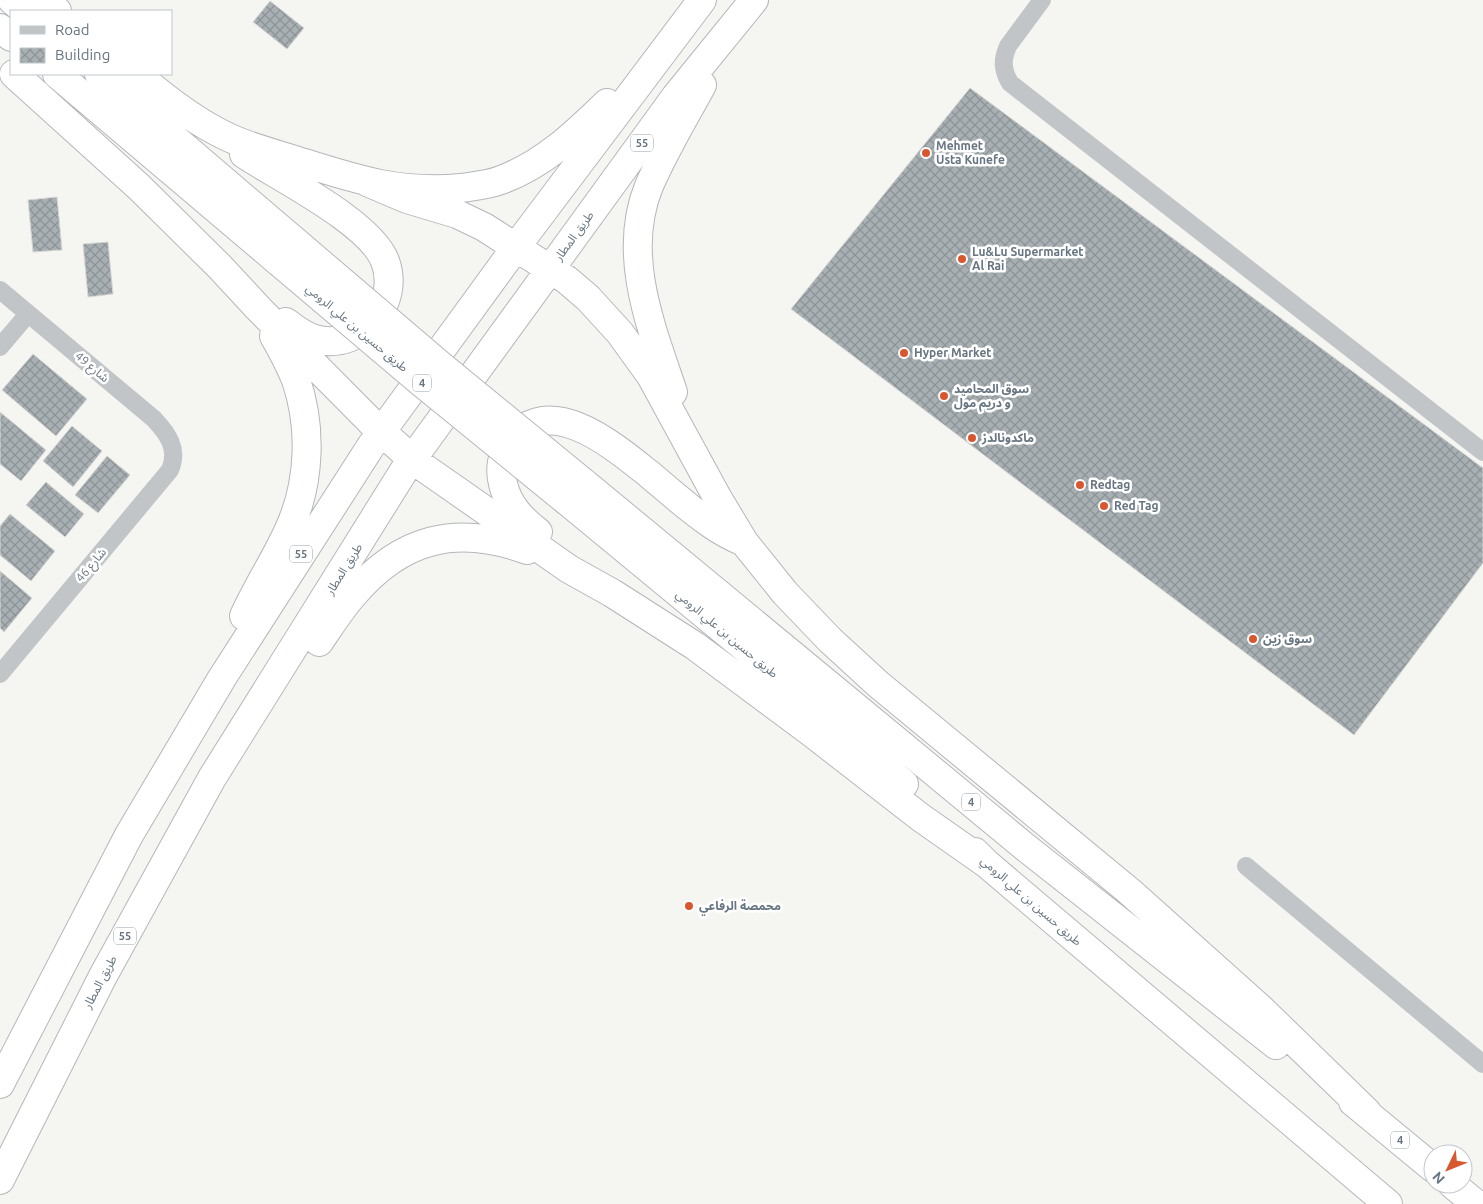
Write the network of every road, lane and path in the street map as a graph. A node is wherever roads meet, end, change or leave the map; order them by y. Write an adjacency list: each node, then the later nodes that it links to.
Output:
1 (12, 0): 5 (highway)
2 (42, 0): 6 (highway)
3 (702, 0): 10 (highway, 55)
4 (1042, 0): 29 (street)
5 (24, 10)
6 (56, 10)
7 (746, 10): 21 (highway, طريق المطار / 55); 28 (highway)
8 (0, 28): 9 (highway)
9 (10, 36)
10 (668, 44): 18 (highway); 19 (highway, 55)
11 (0, 61): 12 (highway)
12 (10, 70)
13 (15, 75): 23 (highway)
14 (58, 75): 20 (highway, طريق حسين بن علي الرومي / 4)
15 (99, 75): 20 (highway, طريق حسين بن علي الرومي / 4)
16 (137, 75): 17 (highway)
17 (216, 131): 18 (highway); 23 (highway)
18 (367, 182): 19 (highway)
19 (516, 247): 21 (highway); 26 (highway, 55)
20 (289, 253): 31 (highway, طريق حسين بن علي الرومي / 4, bridge)
21 (550, 268): 28 (highway); 30 (highway, طريق المطار / 55)
22 (0, 290): 24 (street, شارع 49)
23 (258, 308): 26 (highway); 35 (highway)
24 (28, 314): 25 (street); 27 (street, شارع 49)
25 (0, 347)
26 (381, 431): 30 (highway); 35 (highway, 55)
27 (174, 452): 34 (street, شارع 46)
28 (694, 452): 32 (highway)
29 (1483, 452)
30 (412, 460): 33 (highway); 36 (highway, طريق المطار / 55)
31 (575, 492): 37 (highway, طريق حسين بن علي الرومي / 4); 41 (highway, طريق حسين بن علي الرومي / 4)
32 (744, 542): 33 (highway); 41 (highway)
33 (569, 569): 36 (highway); 37 (highway)
34 (0, 674)
35 (222, 678): 40 (highway, 55)
36 (263, 699): 43 (highway, طريق المطار / 55)
37 (987, 864): 45 (highway, طريق حسين بن علي الرومي / 4)
38 (1246, 866): 39 (street)
39 (1483, 1064)
40 (0, 1084)
41 (1367, 1112): 42 (highway, طريق حسين بن علي الرومي / 4)
42 (1423, 1160)
43 (0, 1180)
44 (1464, 1194): 46 (highway)
45 (1388, 1204)
46 (1476, 1204)

